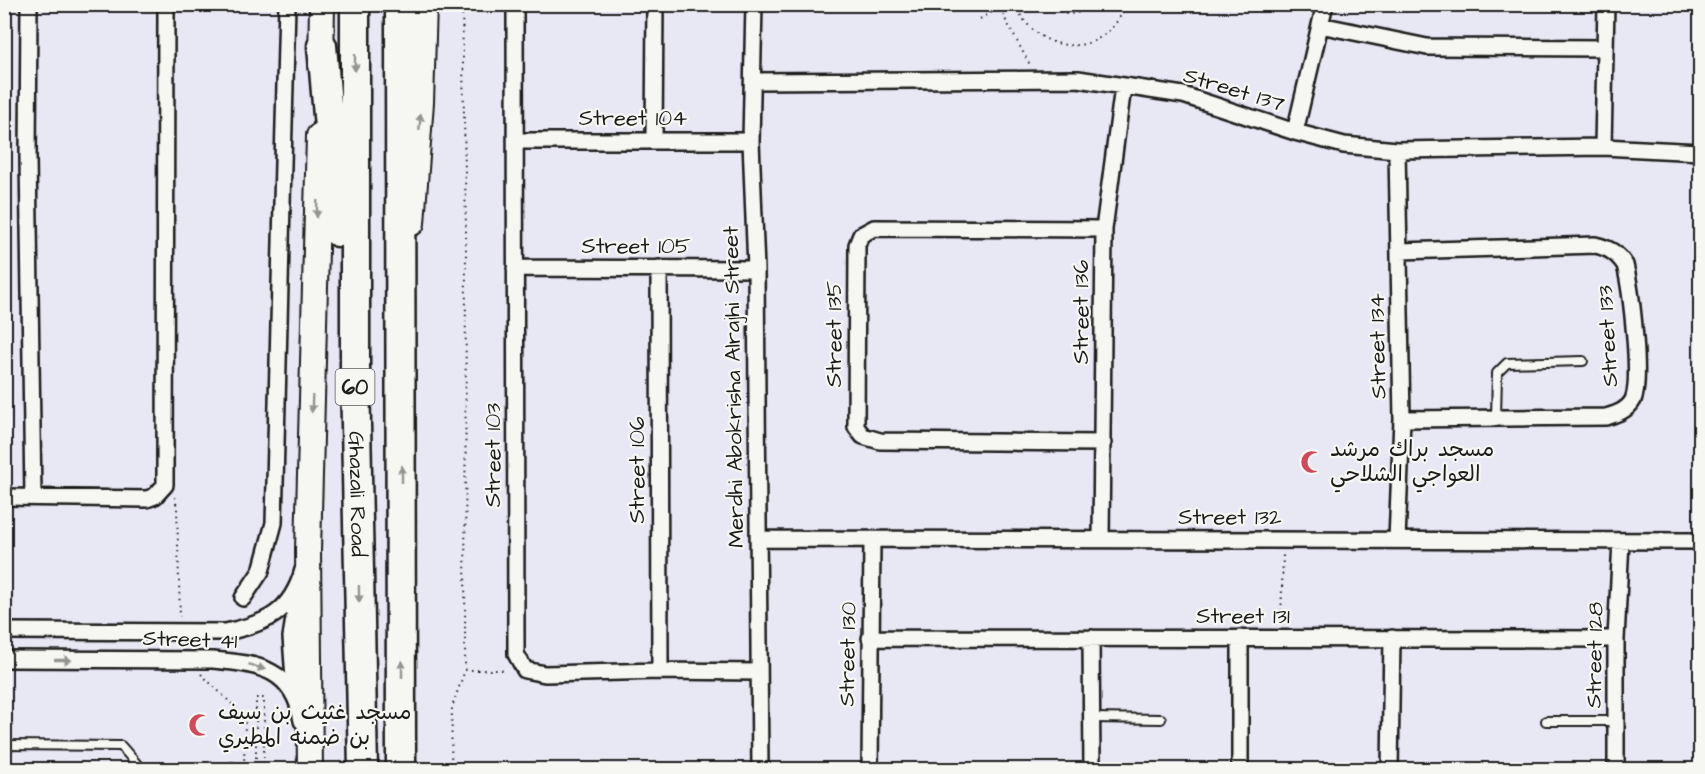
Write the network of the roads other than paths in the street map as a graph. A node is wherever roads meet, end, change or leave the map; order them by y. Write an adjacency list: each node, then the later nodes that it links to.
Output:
1 (29, 4): 37 (street)
2 (166, 4): 37 (street)
3 (287, 4): 46 (street)
4 (322, 4): 14 (main road)
5 (355, 4): 32 (highway, Ghazali Road / 60, one-way to 32)
6 (400, 4): 31 (highway, Ghazali Road / 60)
7 (424, 4): 31 (main road, one-way to 7)
8 (515, 4): 19 (street, Street 103)
9 (655, 4): 20 (street)
10 (754, 4): 16 (street, Merdhi Abokrisha Alrajhi Street)
11 (1325, 4): 13 (street)
12 (1606, 4): 15 (street)
13 (1320, 25): 15 (street); 18 (street)
14 (322, 46): 32 (highway); 44 (main road, one-way to 44)
15 (1605, 48): 22 (street)
16 (753, 81): 17 (street, Street 137); 21 (street, Merdhi Abokrisha Alrajhi Street)
17 (1124, 87): 18 (street, Street 137); 25 (street, Street 136)
18 (1295, 132): 23 (street, Street 137)
19 (515, 141): 20 (street, Street 104); 27 (street, Street 103)
20 (654, 141): 21 (street, Street 104)
21 (751, 141): 29 (street, Merdhi Abokrisha Alrajhi Street)
22 (1603, 147): 23 (street, Street 137); 24 (street, Street 137)
23 (1398, 150): 26 (street, Street 134)
24 (1701, 152)
25 (1104, 229): 35 (street, Street 136); 35 (street, Street 135)
26 (1400, 251): 33 (street, Street 133); 34 (street, Street 134)
27 (515, 268): 28 (street, Street 105); 54 (street, Street 103)
28 (659, 268): 29 (street, Street 105); 54 (street, Street 106)
29 (756, 269): 38 (street, Merdhi Abokrisha Alrajhi Street)
30 (1583, 361): 33 (lane)
31 (403, 369): 65 (highway, Ghazali Road / 60, one-way to 31)
32 (355, 374): 64 (highway, Ghazali Road / 60, one-way to 64)
33 (1496, 418): 34 (street, Street 133)
34 (1402, 419): 41 (street, Street 134)
35 (1103, 442): 40 (street, Street 136)
36 (4, 497): 37 (street)
37 (33, 497)
38 (759, 538): 39 (street, Street 132); 55 (street, Merdhi Abokrisha Alrajhi Street)
39 (872, 539): 40 (street, Street 132); 48 (street, Street 130)
40 (1101, 539): 41 (street, Street 132)
41 (1397, 540): 42 (street, Street 132)
42 (1621, 541): 43 (street, Street 132); 52 (street, Street 128)
43 (1701, 541)
44 (308, 549): 45 (street, Street 41); 62 (main road)
45 (299, 584): 47 (street, Street 41); 56 (street)
46 (243, 598)
47 (4, 631)
48 (870, 638): 49 (street, Street 131); 67 (street, Street 130)
49 (1091, 638): 50 (street, Street 131); 57 (street)
50 (1240, 638): 51 (street, Street 131); 69 (street)
51 (1392, 638): 52 (street, Street 131); 70 (street)
52 (1616, 639): 60 (street, Street 128)
53 (4, 659): 56 (street, Street 41, one-way to 56)
54 (660, 671): 55 (street)
55 (758, 672): 66 (street, Merdhi Abokrisha Alrajhi Street)
56 (295, 693): 62 (street)
57 (1092, 718): 58 (lane); 68 (street)
58 (1161, 719)
59 (1546, 721): 60 (lane)
60 (1616, 721): 71 (street, Street 128)
61 (4, 745): 63 (lane)
62 (310, 765)
63 (142, 770)
64 (363, 770)
65 (401, 770)
66 (760, 770)
67 (870, 770)
68 (1092, 770)
69 (1240, 770)
70 (1390, 770)
71 (1616, 770)

